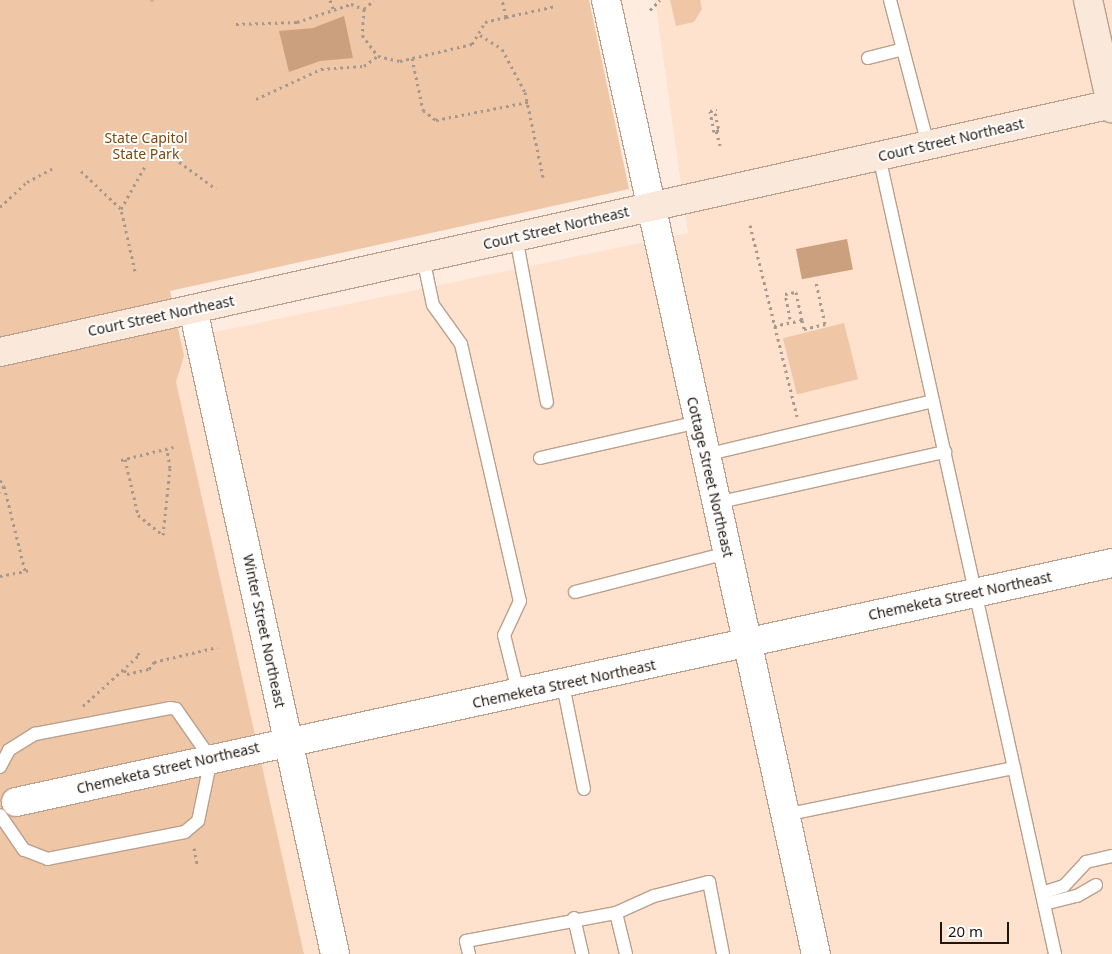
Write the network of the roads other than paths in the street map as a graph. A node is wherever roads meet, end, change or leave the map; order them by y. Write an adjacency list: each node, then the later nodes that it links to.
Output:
1 (606, 0): 10 (street, Cottage Street Northeast)
2 (890, 0): 5 (lane)
3 (1088, 0): 4 (main road)
4 (1104, 33): 7 (main road)
5 (903, 49): 6 (lane); 8 (lane)
6 (868, 58)
7 (1112, 106): 8 (main road, Court Street Northeast)
8 (928, 145): 9 (main road, Court Street Northeast)
9 (879, 156): 10 (main road, Court Street Northeast); 15 (lane)
10 (650, 207): 11 (main road, Court Street Northeast); 17 (street, Cottage Street Northeast)
11 (516, 237): 12 (main road, Court Street Northeast); 16 (lane)
12 (423, 258): 13 (main road, Court Street Northeast); 28 (lane)
13 (193, 308): 14 (main road, Court Street Northeast); 29 (street, Winter Street Northeast)
14 (0, 352)
15 (933, 401): 18 (lane); 19 (lane)
16 (547, 402)
17 (698, 422): 19 (street, Cottage Street Northeast); 20 (lane)
18 (945, 452): 21 (lane); 25 (lane)
19 (705, 455): 21 (street, Cottage Street Northeast)
20 (540, 458)
21 (716, 503): 22 (street, Cottage Street Northeast)
22 (727, 553): 24 (lane); 26 (street, Cottage Street Northeast)
23 (1112, 563): 25 (street, Chemeketa Street Northeast)
24 (575, 592)
25 (976, 593): 26 (street, Chemeketa Street Northeast); 32 (lane)
26 (747, 644): 27 (street, Chemeketa Street Northeast); 35 (street, Cottage Street Northeast)
27 (563, 685): 28 (street, Chemeketa Street Northeast); 33 (lane)
28 (519, 694): 29 (street, Chemeketa Street Northeast)
29 (288, 742): 30 (street, Chemeketa Street Northeast); 41 (street, Winter Street Northeast)
30 (211, 759): 31 (lane); 34 (street, Chemeketa Street Northeast); 34 (lane)
31 (0, 767)
32 (1014, 768): 35 (lane); 38 (lane)
33 (584, 790)
34 (8, 809)
35 (785, 815): 46 (street, Cottage Street Northeast)
36 (1112, 856): 38 (lane)
37 (1096, 885): 38 (lane)
38 (1043, 899): 47 (lane)
39 (616, 913): 40 (lane); 44 (lane); 45 (lane)
40 (574, 918): 42 (lane); 43 (lane)
41 (335, 954)
42 (470, 954)
43 (582, 954)
44 (626, 954)
45 (723, 954)
46 (816, 954)
47 (1055, 954)

